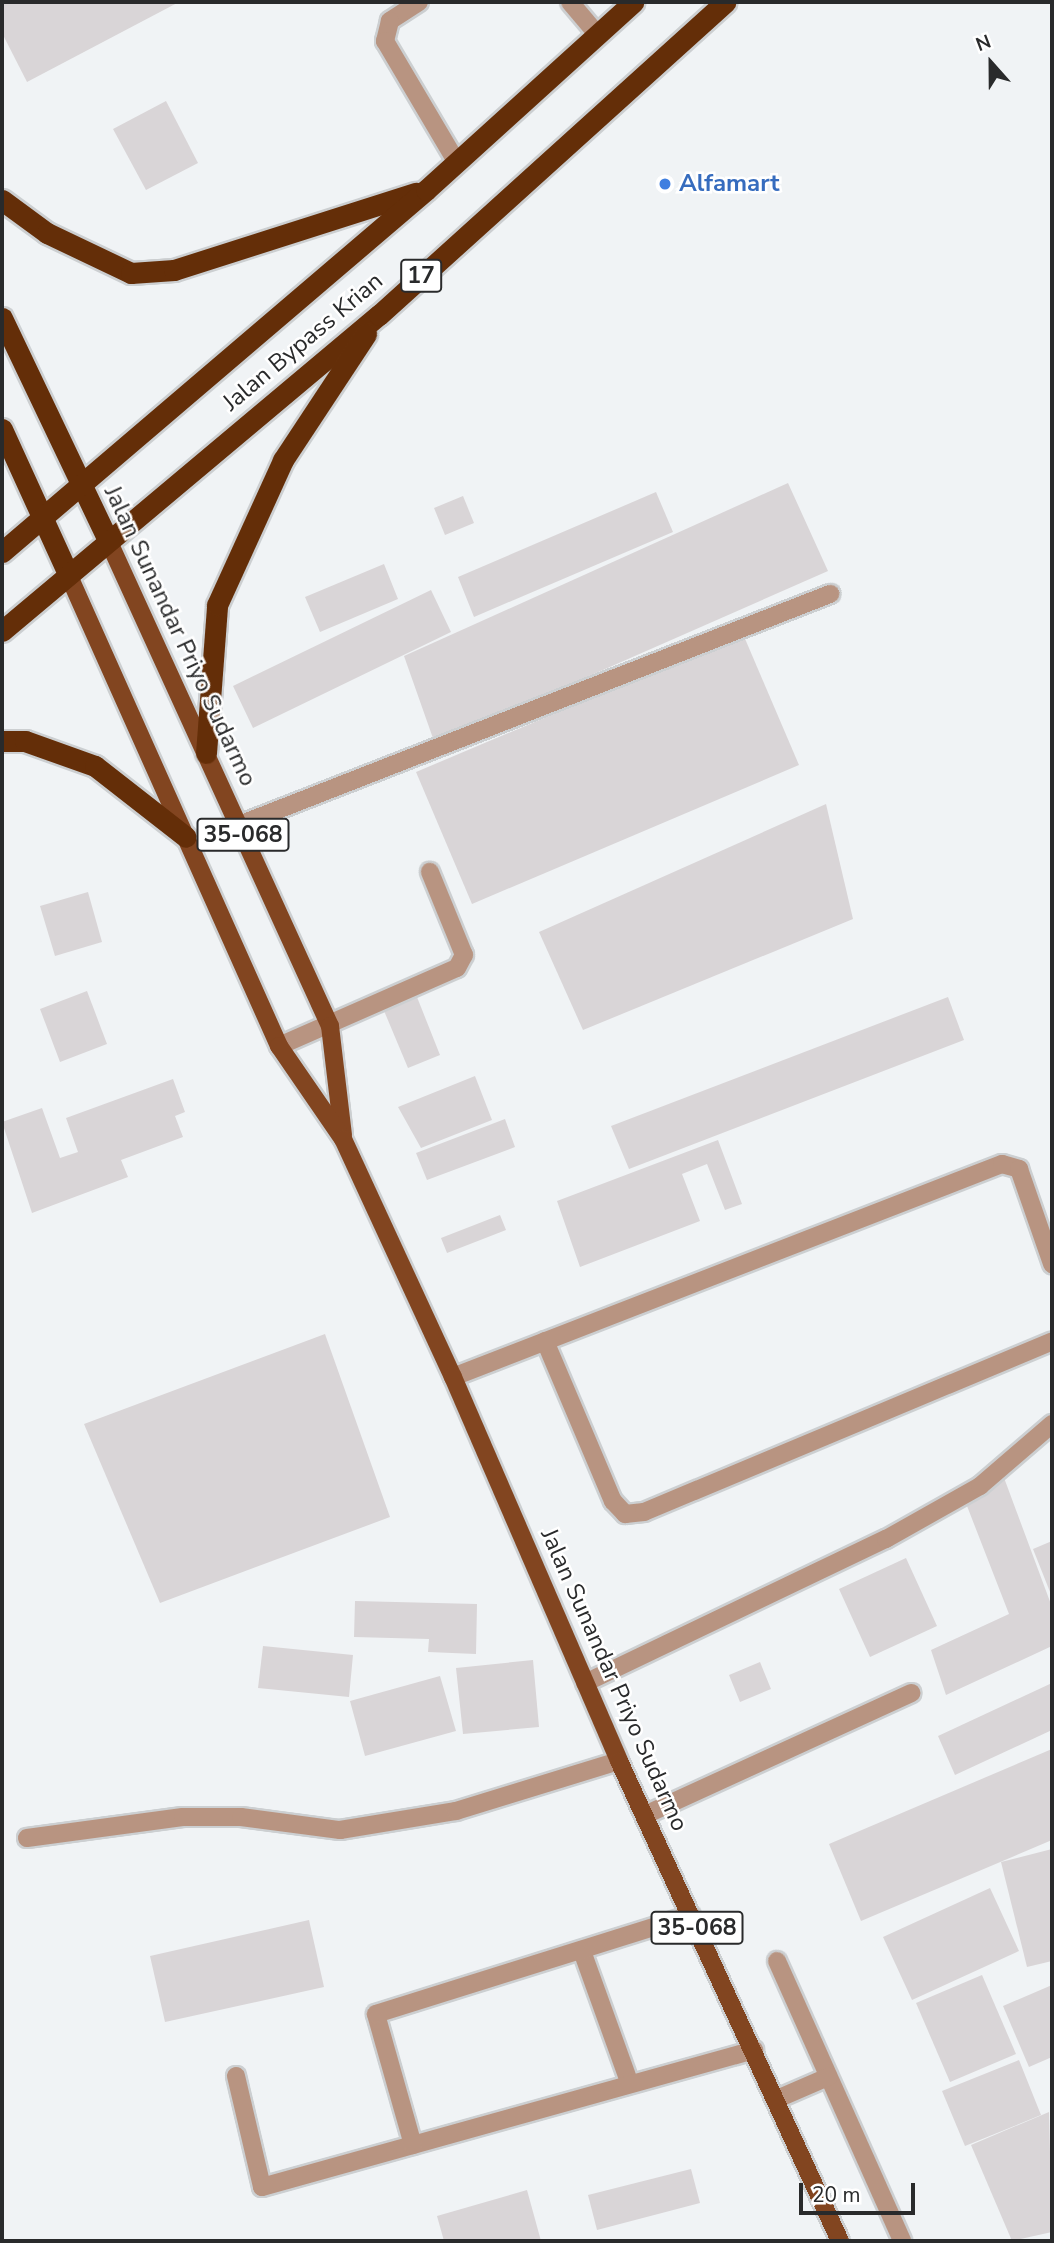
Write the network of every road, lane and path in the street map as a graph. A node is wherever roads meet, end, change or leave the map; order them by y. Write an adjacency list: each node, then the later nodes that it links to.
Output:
1 (419, 2): 6 (street)
2 (570, 2): 5 (street)
3 (633, 2): 5 (highway, Jalan Bypass Krian / 17)
4 (725, 2): 9 (highway, Jalan Bypass Krian / 17)
5 (597, 34): 6 (highway, Jalan Bypass Krian / 17)
6 (456, 161): 7 (highway, Jalan Bypass Krian / 17)
7 (426, 190): 8 (highway); 12 (highway, Jalan Bypass Krian / 17)
8 (2, 200)
9 (379, 315): 14 (highway, Jalan Bypass Krian / 17); 20 (highway)
10 (2, 318): 12 (highway, Jalan Sunandar Priyo Sudarmo)
11 (2, 429): 13 (highway, Jalan Sunandar Priyo Sudarmo)
12 (80, 483): 13 (highway, Jalan Bypass Krian / 17); 14 (highway, Jalan Sunandar Priyo Sudarmo)
13 (43, 514): 15 (highway, Jalan Bypass Krian / 17); 16 (highway, Jalan Sunandar Priyo Sudarmo)
14 (108, 540): 16 (highway, Jalan Bypass Krian / 17); 20 (main road, Jalan Sunandar Priyo Sudarmo / 35-068)
15 (2, 552)
16 (68, 574): 18 (highway, Jalan Bypass Krian / 17); 22 (main road, Jalan Sunandar Priyo Sudarmo / 35-068)
17 (830, 594): 21 (street)
18 (2, 631)
19 (2, 741): 22 (highway)
20 (206, 753): 21 (main road, Jalan Sunandar Priyo Sudarmo / 35-068)
21 (239, 825): 24 (main road, Jalan Sunandar Priyo Sudarmo / 35-068)
22 (186, 837): 25 (main road, Jalan Sunandar Priyo Sudarmo / 35-068)
23 (430, 872): 24 (street)
24 (330, 1026): 25 (street); 26 (main road, Jalan Sunandar Priyo Sudarmo / 35-068)
25 (279, 1046): 26 (main road, Jalan Sunandar Priyo Sudarmo / 35-068)
26 (343, 1139): 30 (main road, Jalan Sunandar Priyo Sudarmo / 35-068)
27 (1052, 1264): 28 (street)
28 (545, 1341): 29 (street); 30 (street)
29 (1052, 1341)
30 (453, 1377): 32 (main road, Jalan Sunandar Priyo Sudarmo / 35-068)
31 (1052, 1424): 32 (street)
32 (585, 1683): 34 (main road, Jalan Sunandar Priyo Sudarmo / 35-068)
33 (911, 1693): 35 (street)
34 (619, 1761): 35 (main road, Jalan Sunandar Priyo Sudarmo / 35-068); 36 (street)
35 (645, 1815): 37 (main road, Jalan Sunandar Priyo Sudarmo / 35-068)
36 (27, 1838)
37 (691, 1915): 38 (street); 40 (main road, Jalan Sunandar Priyo Sudarmo / 35-068)
38 (582, 1951): 43 (street); 45 (street)
39 (777, 1961): 42 (street)
40 (754, 2050): 43 (street); 44 (main road, Jalan Sunandar Priyo Sudarmo / 35-068)
41 (236, 2076): 45 (street)
42 (828, 2077): 44 (street); 47 (street)
43 (630, 2084): 45 (street)
44 (777, 2099): 46 (main road, Jalan Sunandar Priyo Sudarmo / 35-068)
45 (414, 2145)
46 (840, 2241)
47 (902, 2241)

